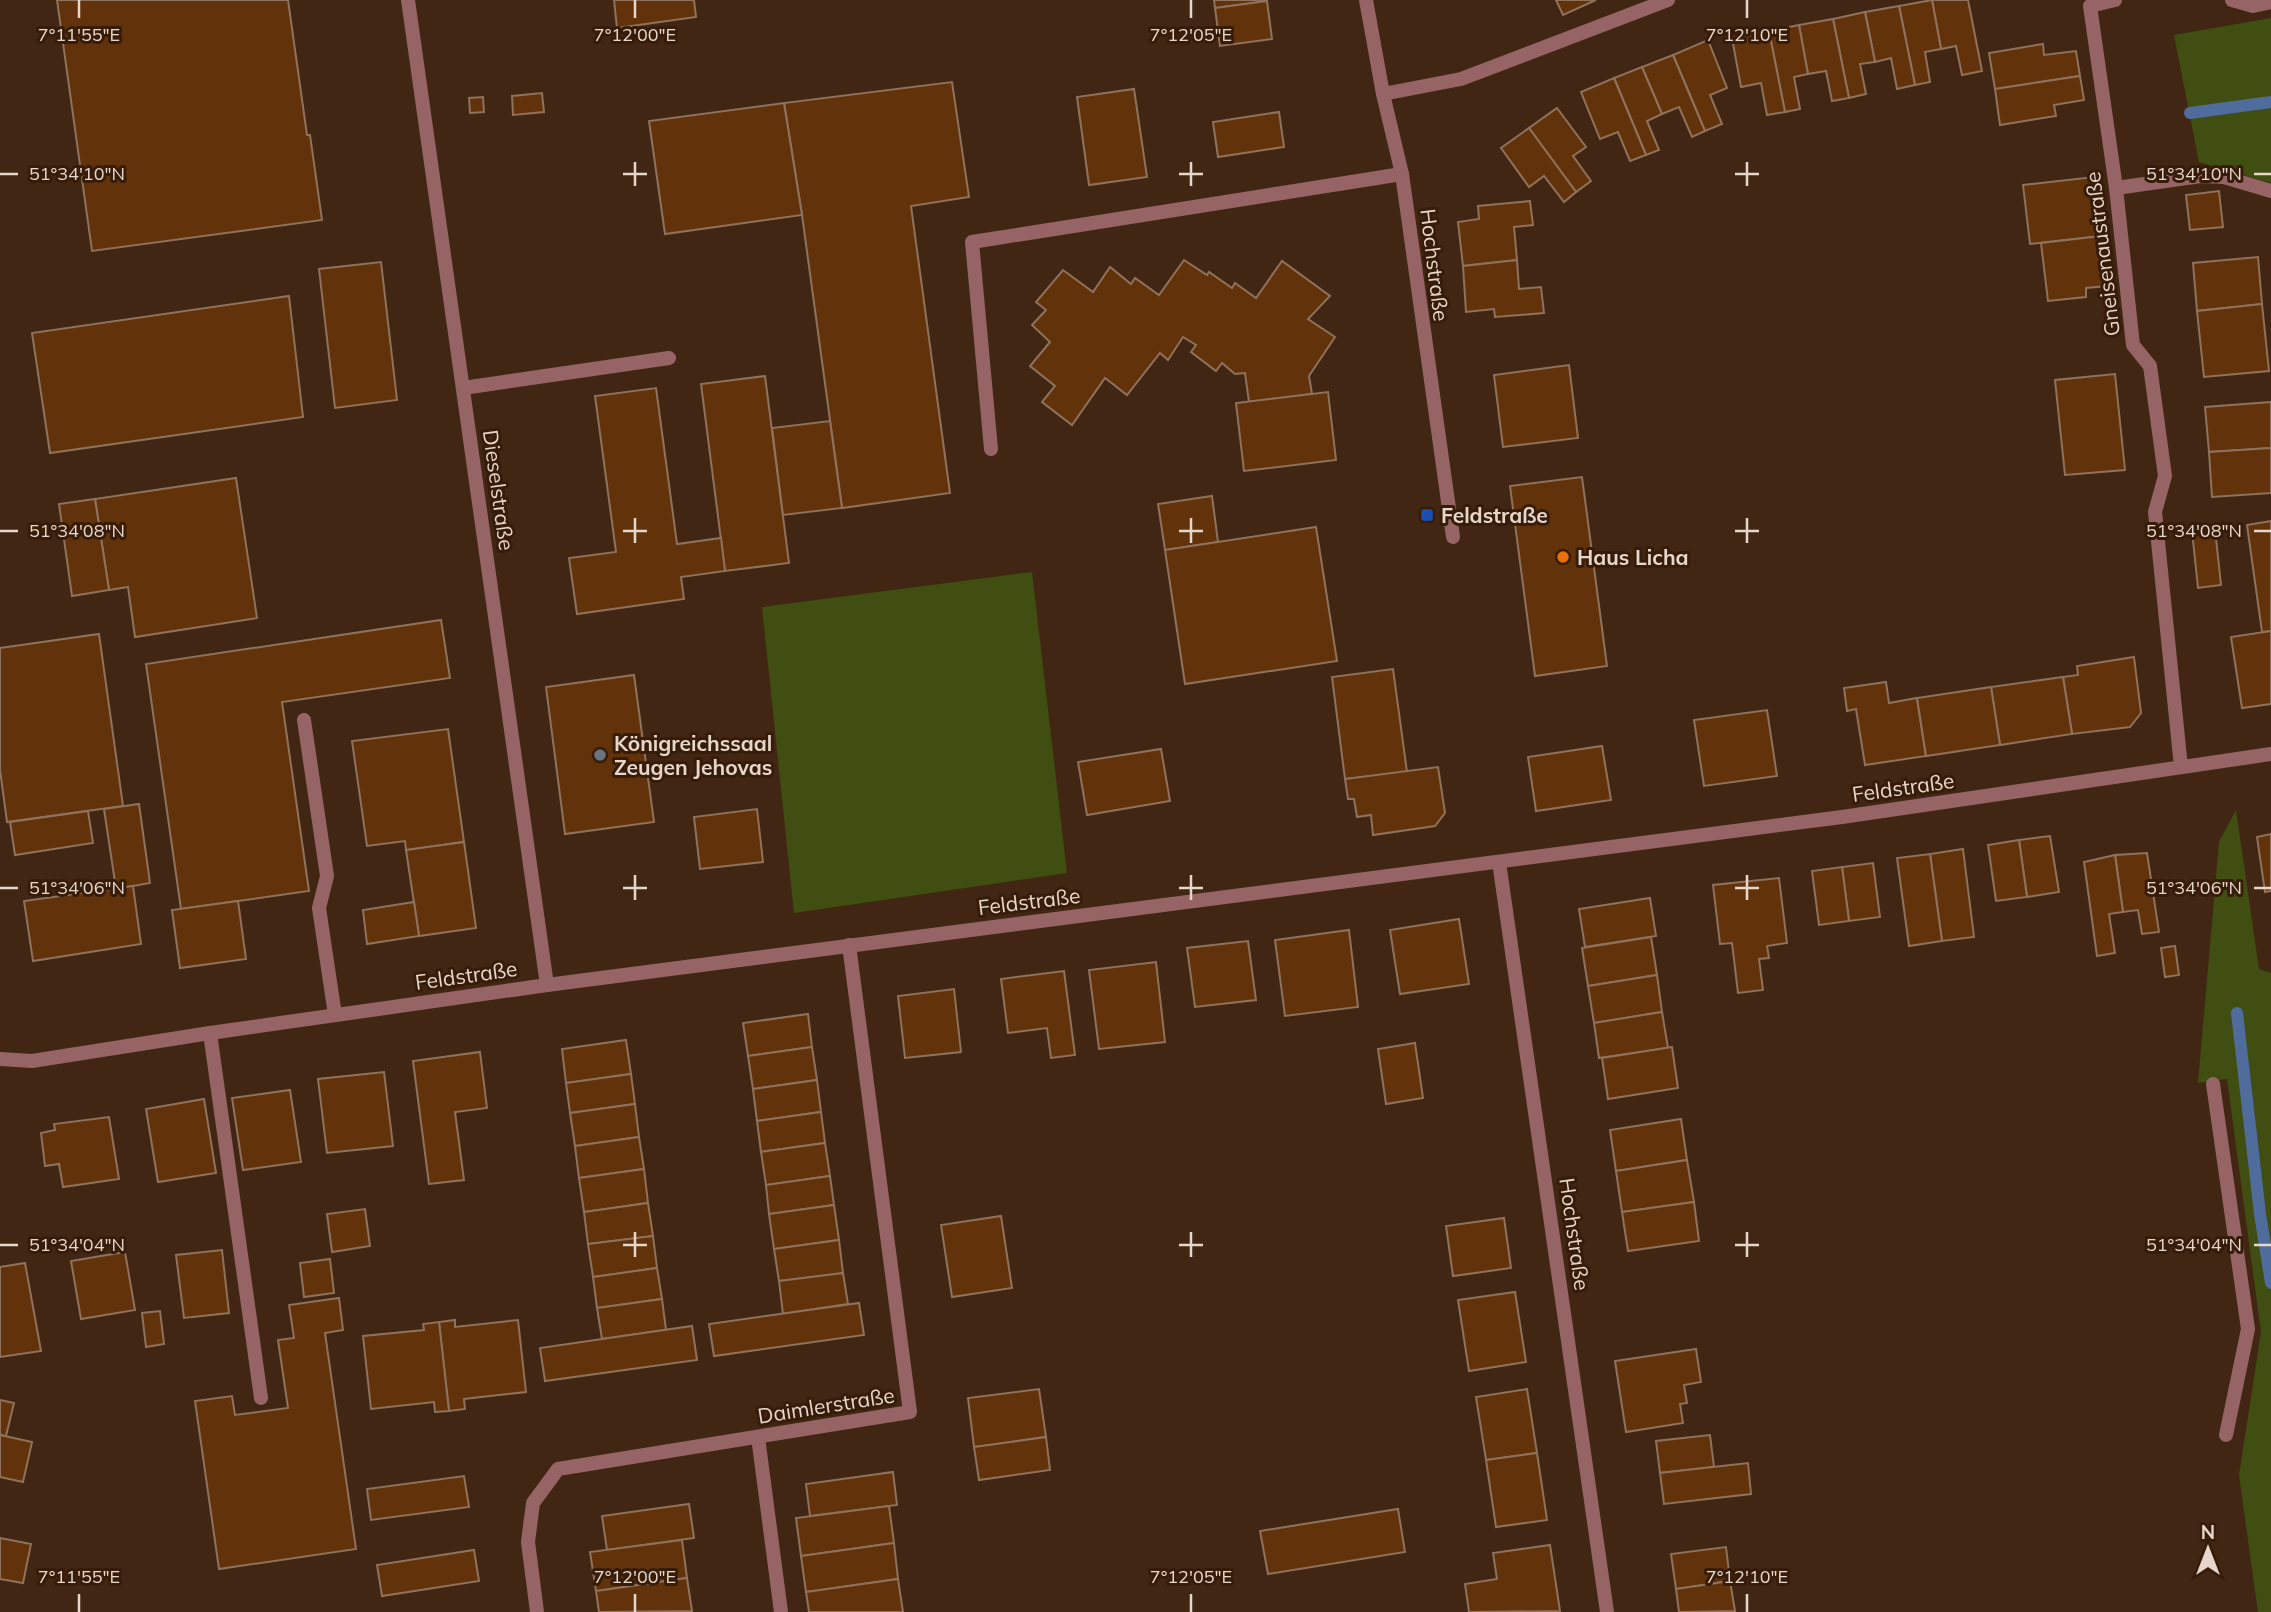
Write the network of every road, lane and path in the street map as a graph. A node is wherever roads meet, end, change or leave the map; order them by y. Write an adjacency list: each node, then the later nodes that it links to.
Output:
1 (408, 0): 12 (street, Dieselstraße)
2 (1366, 0): 7 (street, Hochstraße)
3 (1668, 0): 7 (street)
4 (2115, 0): 9 (street, Gneisenaustraße)
5 (2232, 0): 6 (street)
6 (2271, 2)
7 (1383, 94): 8 (street, Hochstraße)
8 (1402, 174): 13 (street); 14 (street, Hochstraße)
9 (2116, 188): 10 (street); 17 (street, Gneisenaustraße)
10 (2271, 191)
11 (668, 358): 12 (street)
12 (463, 388): 20 (street, Dieselstraße)
13 (991, 449)
14 (1452, 537)
15 (304, 720): 21 (street)
16 (2271, 754): 17 (street, Feldstraße)
17 (2181, 767): 18 (street, Feldstraße)
18 (1499, 862): 19 (street, Feldstraße); 30 (street, Hochstraße)
19 (849, 945): 20 (street, Feldstraße); 27 (street, Daimlerstraße)
20 (547, 985): 21 (street, Feldstraße)
21 (335, 1015): 22 (street, Feldstraße)
22 (210, 1032): 23 (street, Feldstraße); 25 (street)
23 (0, 1059)
24 (2213, 1084): 26 (street)
25 (261, 1398)
26 (2226, 1435)
27 (758, 1437): 28 (street, Daimlerstraße); 29 (street)
28 (537, 1612)
29 (781, 1612)
30 (1607, 1612)

